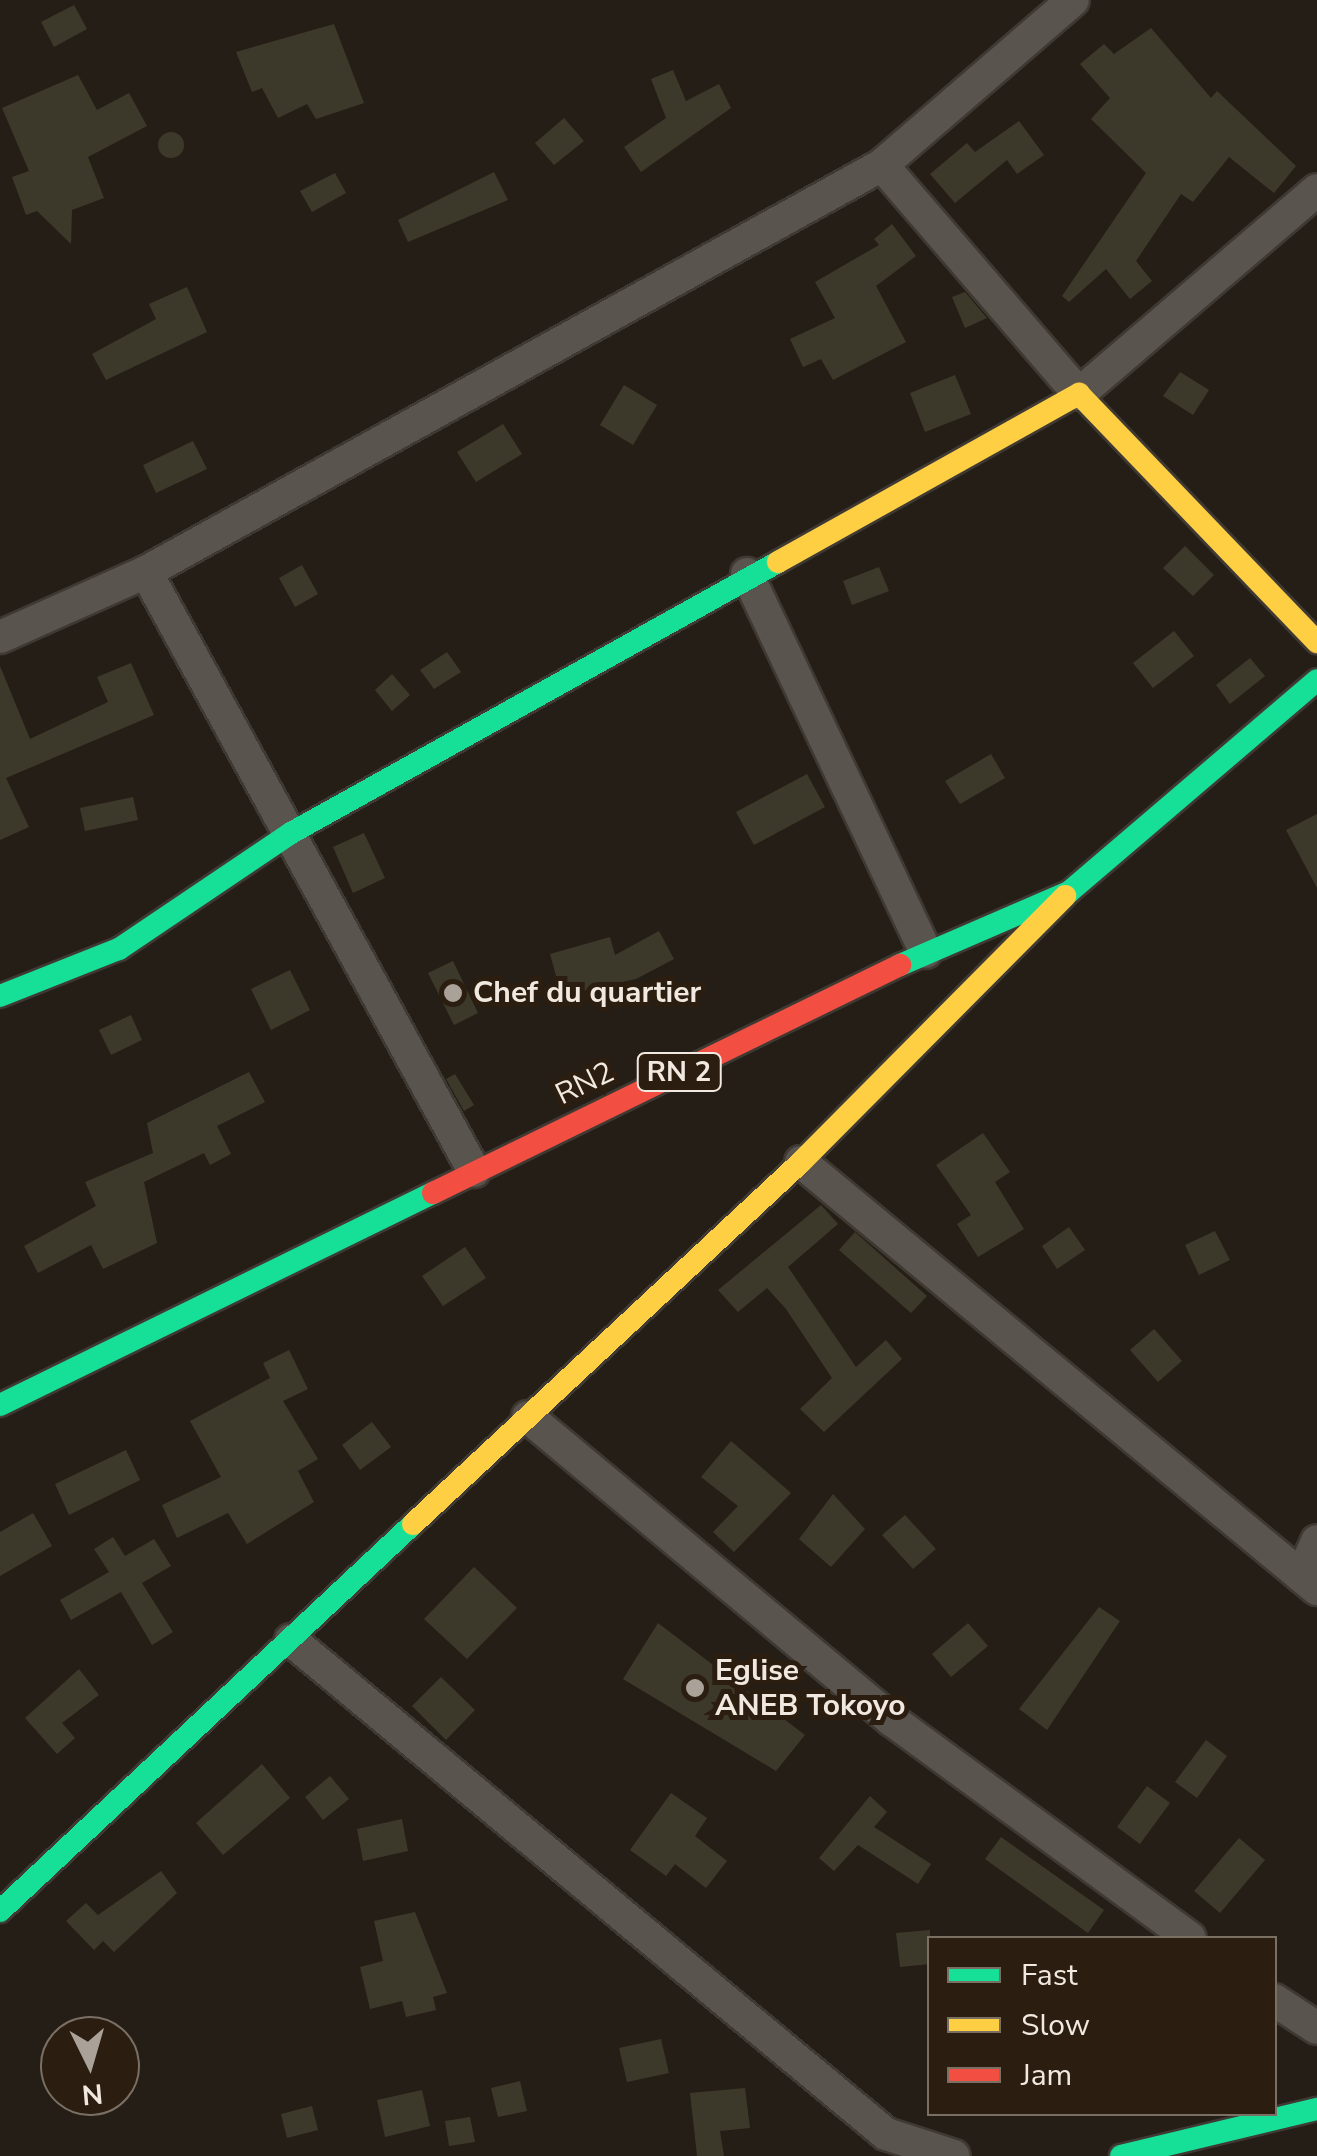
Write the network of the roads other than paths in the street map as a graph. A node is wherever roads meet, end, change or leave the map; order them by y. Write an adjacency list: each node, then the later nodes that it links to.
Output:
1 (1073, 0): 2 (street)
2 (882, 165): 4 (street); 5 (street)
3 (1317, 190): 4 (street)
4 (1079, 394): 6 (street); 8 (street)
5 (146, 572): 7 (street); 10 (street)
6 (747, 574): 10 (street); 12 (street)
7 (0, 636)
8 (1317, 642)
9 (1317, 680): 11 (street, RN2 / RN 2)
10 (291, 833): 13 (street); 15 (street)
11 (1069, 892): 12 (street, RN2 / RN 2); 14 (street)
12 (926, 952): 15 (street, RN2 / RN 2)
13 (0, 996)
14 (801, 1162): 17 (street); 19 (street)
15 (474, 1171): 16 (street, RN2 / RN 2)
16 (0, 1405)
17 (528, 1417): 20 (street); 23 (street)
18 (1317, 1541): 19 (street)
19 (1310, 1582)
20 (292, 1640): 21 (street); 27 (street)
21 (16, 1877): 22 (street)
22 (0, 1911)
23 (1187, 1936)
24 (1277, 2002): 25 (street)
25 (1317, 2028)
26 (1317, 2109): 28 (street)
27 (954, 2156)
28 (1121, 2156)

